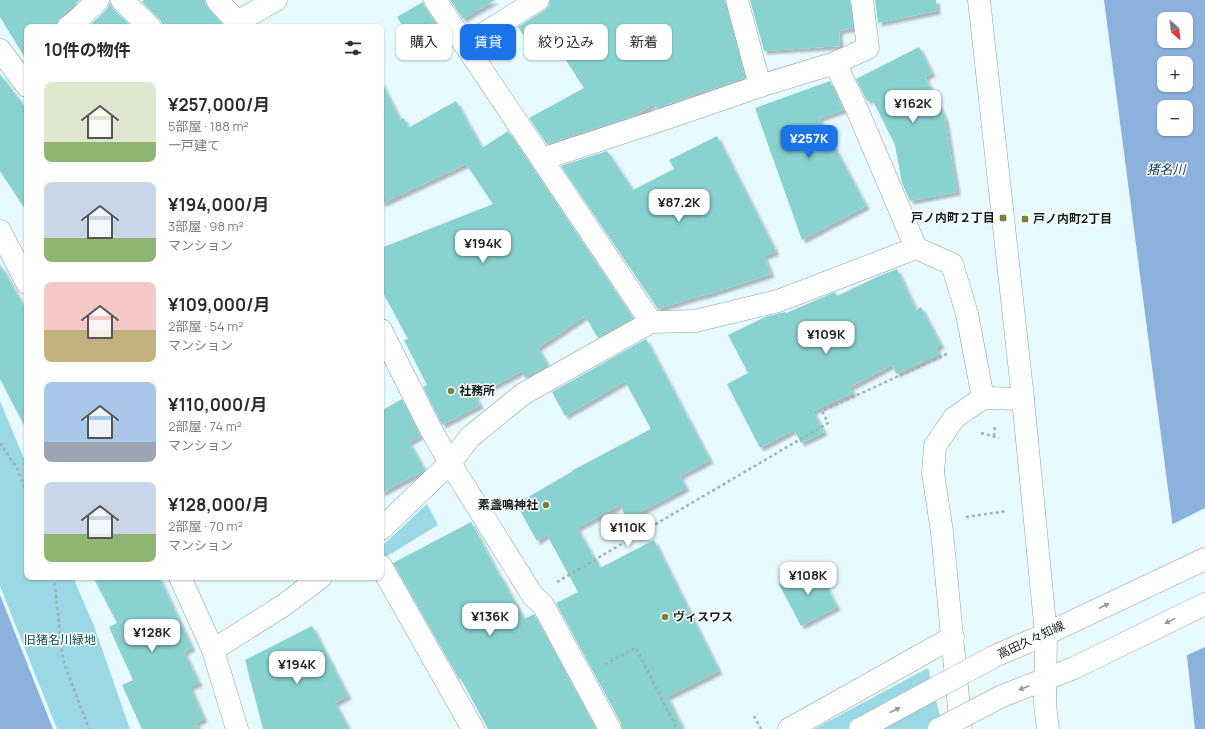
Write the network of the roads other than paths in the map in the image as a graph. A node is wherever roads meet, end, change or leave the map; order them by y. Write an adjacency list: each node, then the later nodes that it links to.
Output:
1 (98, 0): 10 (street)
2 (122, 0): 11 (street)
3 (217, 0): 12 (street)
4 (276, 0): 13 (street)
5 (435, 0): 15 (street)
6 (538, 0): 14 (street)
7 (737, 0): 20 (street)
8 (862, 0): 18 (street)
9 (979, 0): 28 (street)
10 (72, 24)
11 (147, 24)
12 (237, 24)
13 (240, 24)
14 (500, 24)
15 (460, 36)
16 (13, 58): 19 (street)
17 (476, 60): 21 (street)
18 (835, 63): 20 (street); 23 (street)
19 (24, 80)
20 (760, 86): 21 (street)
21 (542, 159): 25 (street)
22 (0, 231): 24 (street)
23 (916, 248): 25 (street); 27 (street)
24 (24, 277)
25 (651, 322): 29 (street)
26 (384, 336): 29 (street)
27 (982, 398): 28 (street); 37 (street)
28 (1023, 399): 36 (street)
29 (450, 464): 30 (street); 42 (street)
30 (384, 526)
31 (1205, 559): 36 (street, 高田久々知線, one-way to 31)
32 (384, 571): 41 (street)
33 (181, 580): 38 (street)
34 (317, 580): 38 (street)
35 (1205, 604): 39 (street, one-way to 39)
36 (1046, 634): 39 (street); 44 (street, 高田久々知線, one-way to 36, bridge)
37 (953, 637): 43 (street); 46 (street)
38 (213, 650): 40 (street)
39 (1046, 679): 45 (street, one-way to 45, bridge); 47 (street)
40 (237, 729)
41 (473, 729)
42 (610, 729)
43 (789, 729)
44 (860, 729)
45 (939, 729)
46 (961, 729)
47 (1048, 729)

